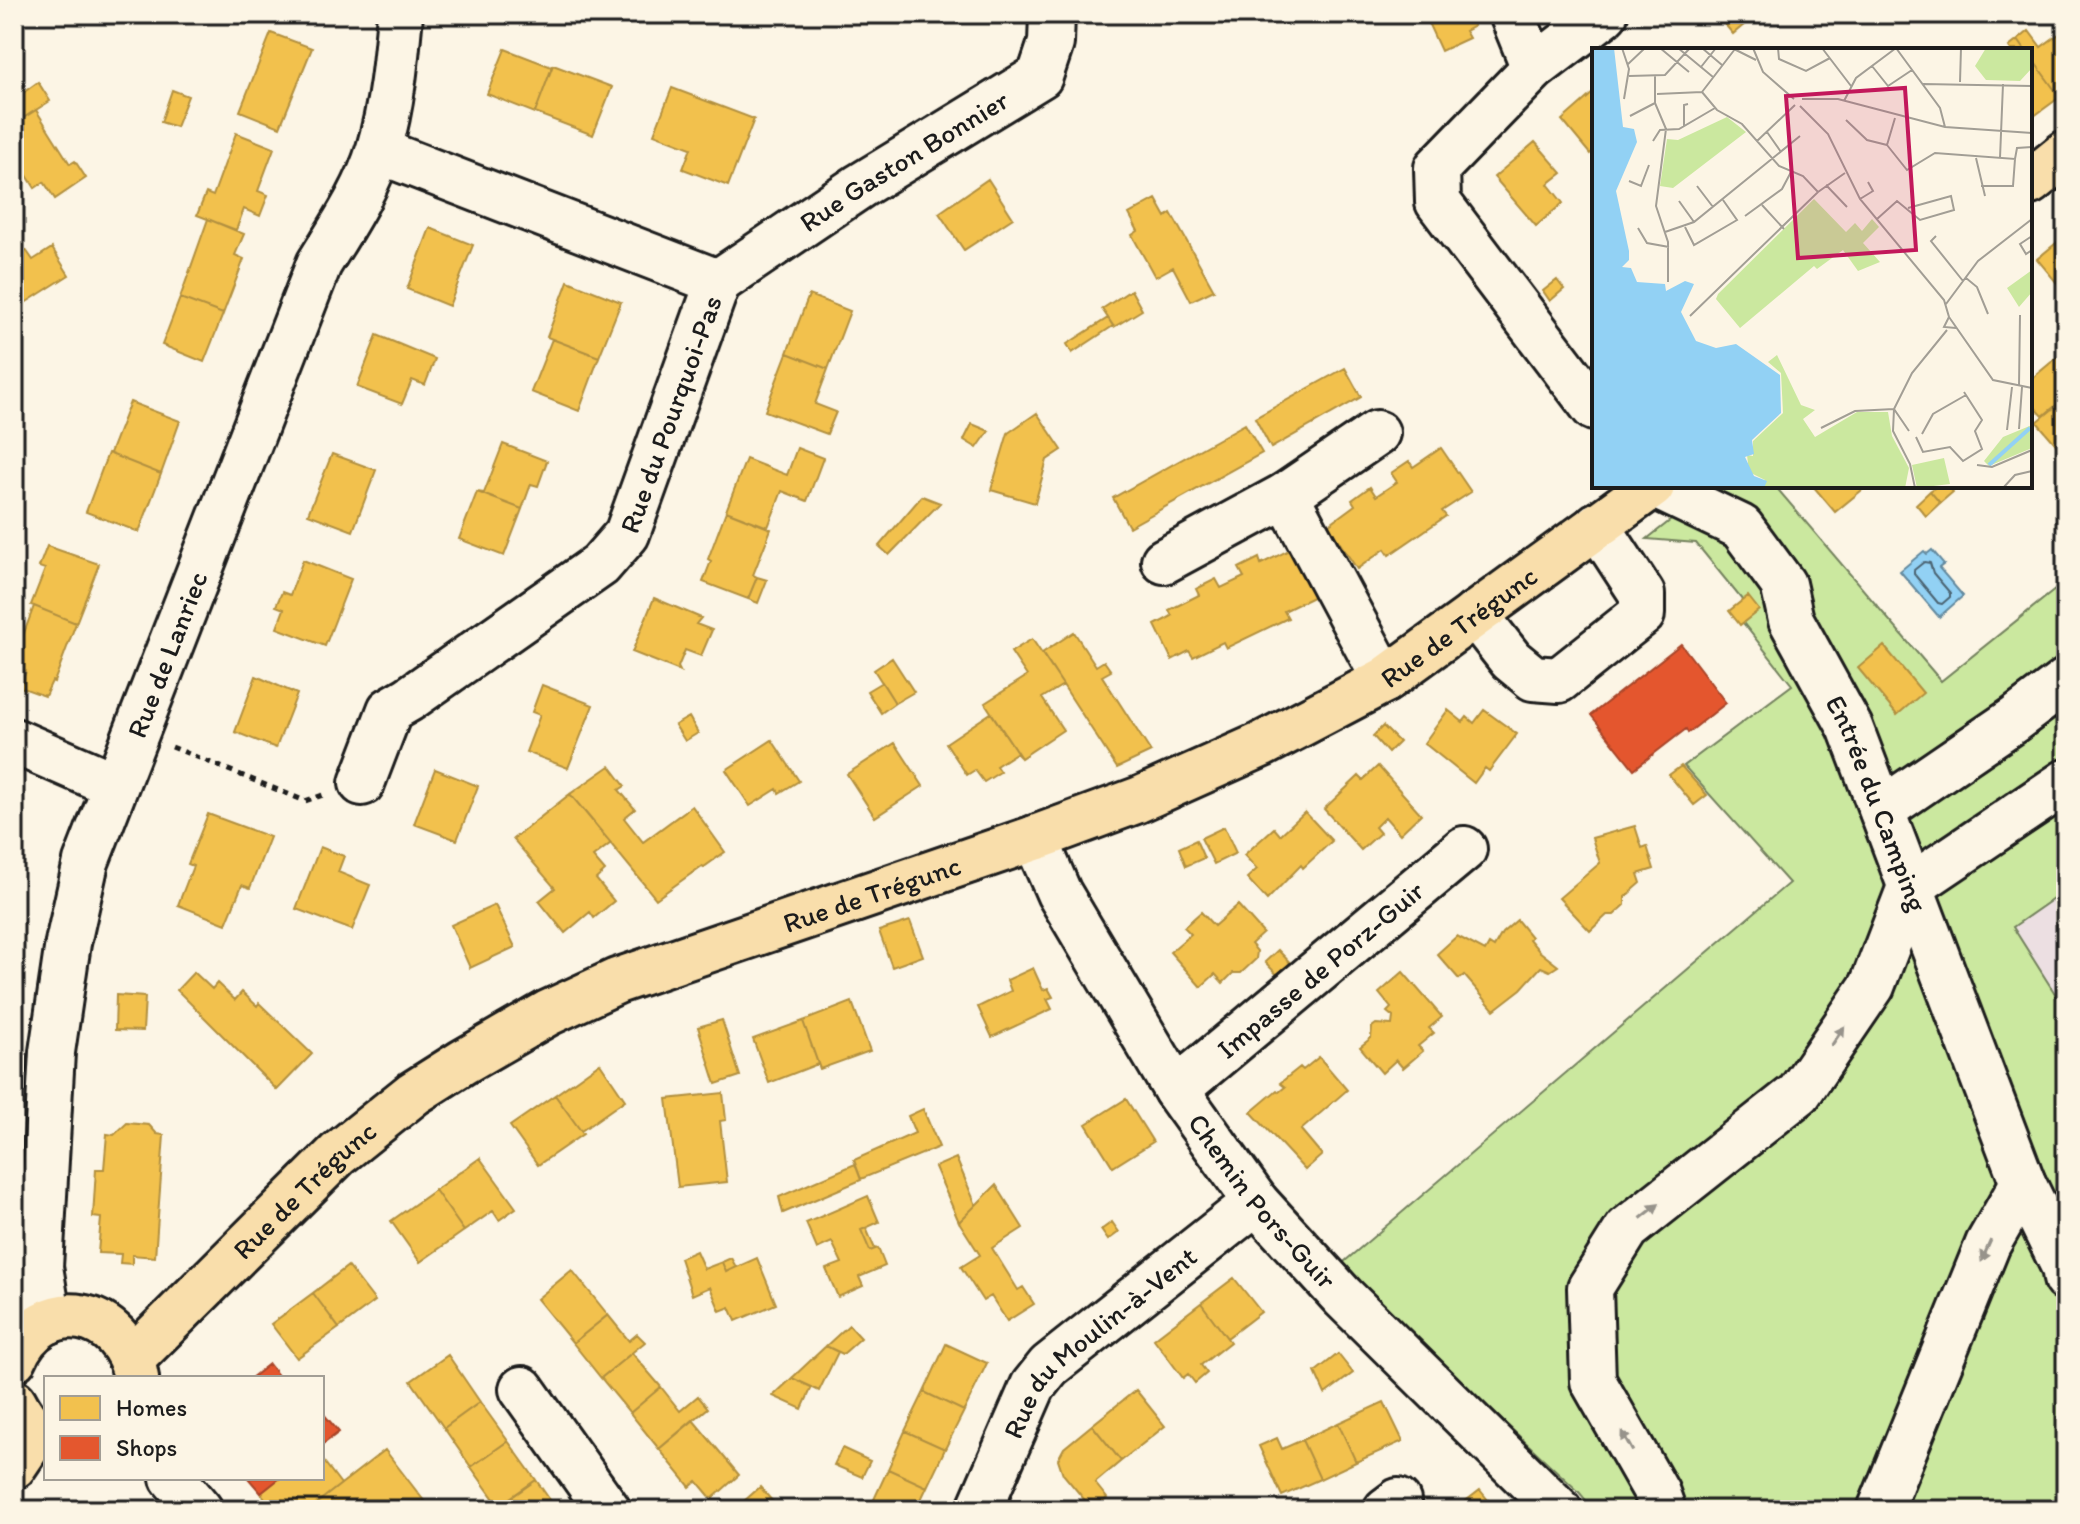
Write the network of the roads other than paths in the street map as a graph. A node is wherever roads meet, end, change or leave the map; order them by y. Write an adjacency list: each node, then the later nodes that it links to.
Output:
1 (400, 14): 6 (street, Rue de Lanriec)
2 (1052, 14): 9 (street, Rue Gaston Bonnier)
3 (1512, 14): 5 (street)
4 (1605, 14): 5 (street)
5 (1534, 68): 10 (street)
6 (379, 151): 9 (street, Rue du Pourquoi-Pas); 23 (street, Rue de Lanriec)
7 (2066, 153): 8 (main road)
8 (2032, 180)
9 (718, 282): 22 (street, Rue du Pourquoi-Pas)
10 (1592, 405)
11 (1377, 433): 14 (street)
12 (1650, 488): 15 (main road, Rue de Trégunc)
13 (1657, 488): 24 (street, Entrée du Camping)
14 (1286, 495): 16 (street); 18 (street)
15 (1597, 525): 17 (main road, Rue de Trégunc); 17 (street)
16 (1164, 561)
17 (1475, 614): 18 (main road, Rue de Trégunc)
18 (1385, 680): 25 (main road, Rue de Trégunc)
19 (2066, 681): 24 (street)
20 (14, 741): 23 (street)
21 (2066, 782): 27 (street)
22 (362, 783)
23 (115, 785): 32 (street, Rue de Lanriec)
24 (1882, 810): 27 (street, Entrée du Camping)
25 (1035, 838): 28 (street, Chemin Pors-Guir); 34 (main road, Rue de Trégunc)
26 (1464, 849): 28 (street, Impasse de Porz-Guir)
27 (1910, 887): 29 (street, Entrée du Camping); 41 (street, one-way to 27)
28 (1176, 1090): 30 (street, Chemin Pors-Guir)
29 (2023, 1183): 31 (street, Entrée du Camping); 42 (street, one-way to 42)
30 (1256, 1202): 39 (street, Rue du Moulin-à-Vent); 40 (street, Chemin Pors-Guir)
31 (2066, 1279)
32 (49, 1321): 33 (main road); 34 (main road)
33 (14, 1359)
34 (134, 1368)
35 (522, 1389): 38 (street)
36 (175, 1480): 37 (street)
37 (200, 1510)
38 (608, 1510)
39 (979, 1510)
40 (1559, 1510)
41 (1663, 1510)
42 (1880, 1510)

